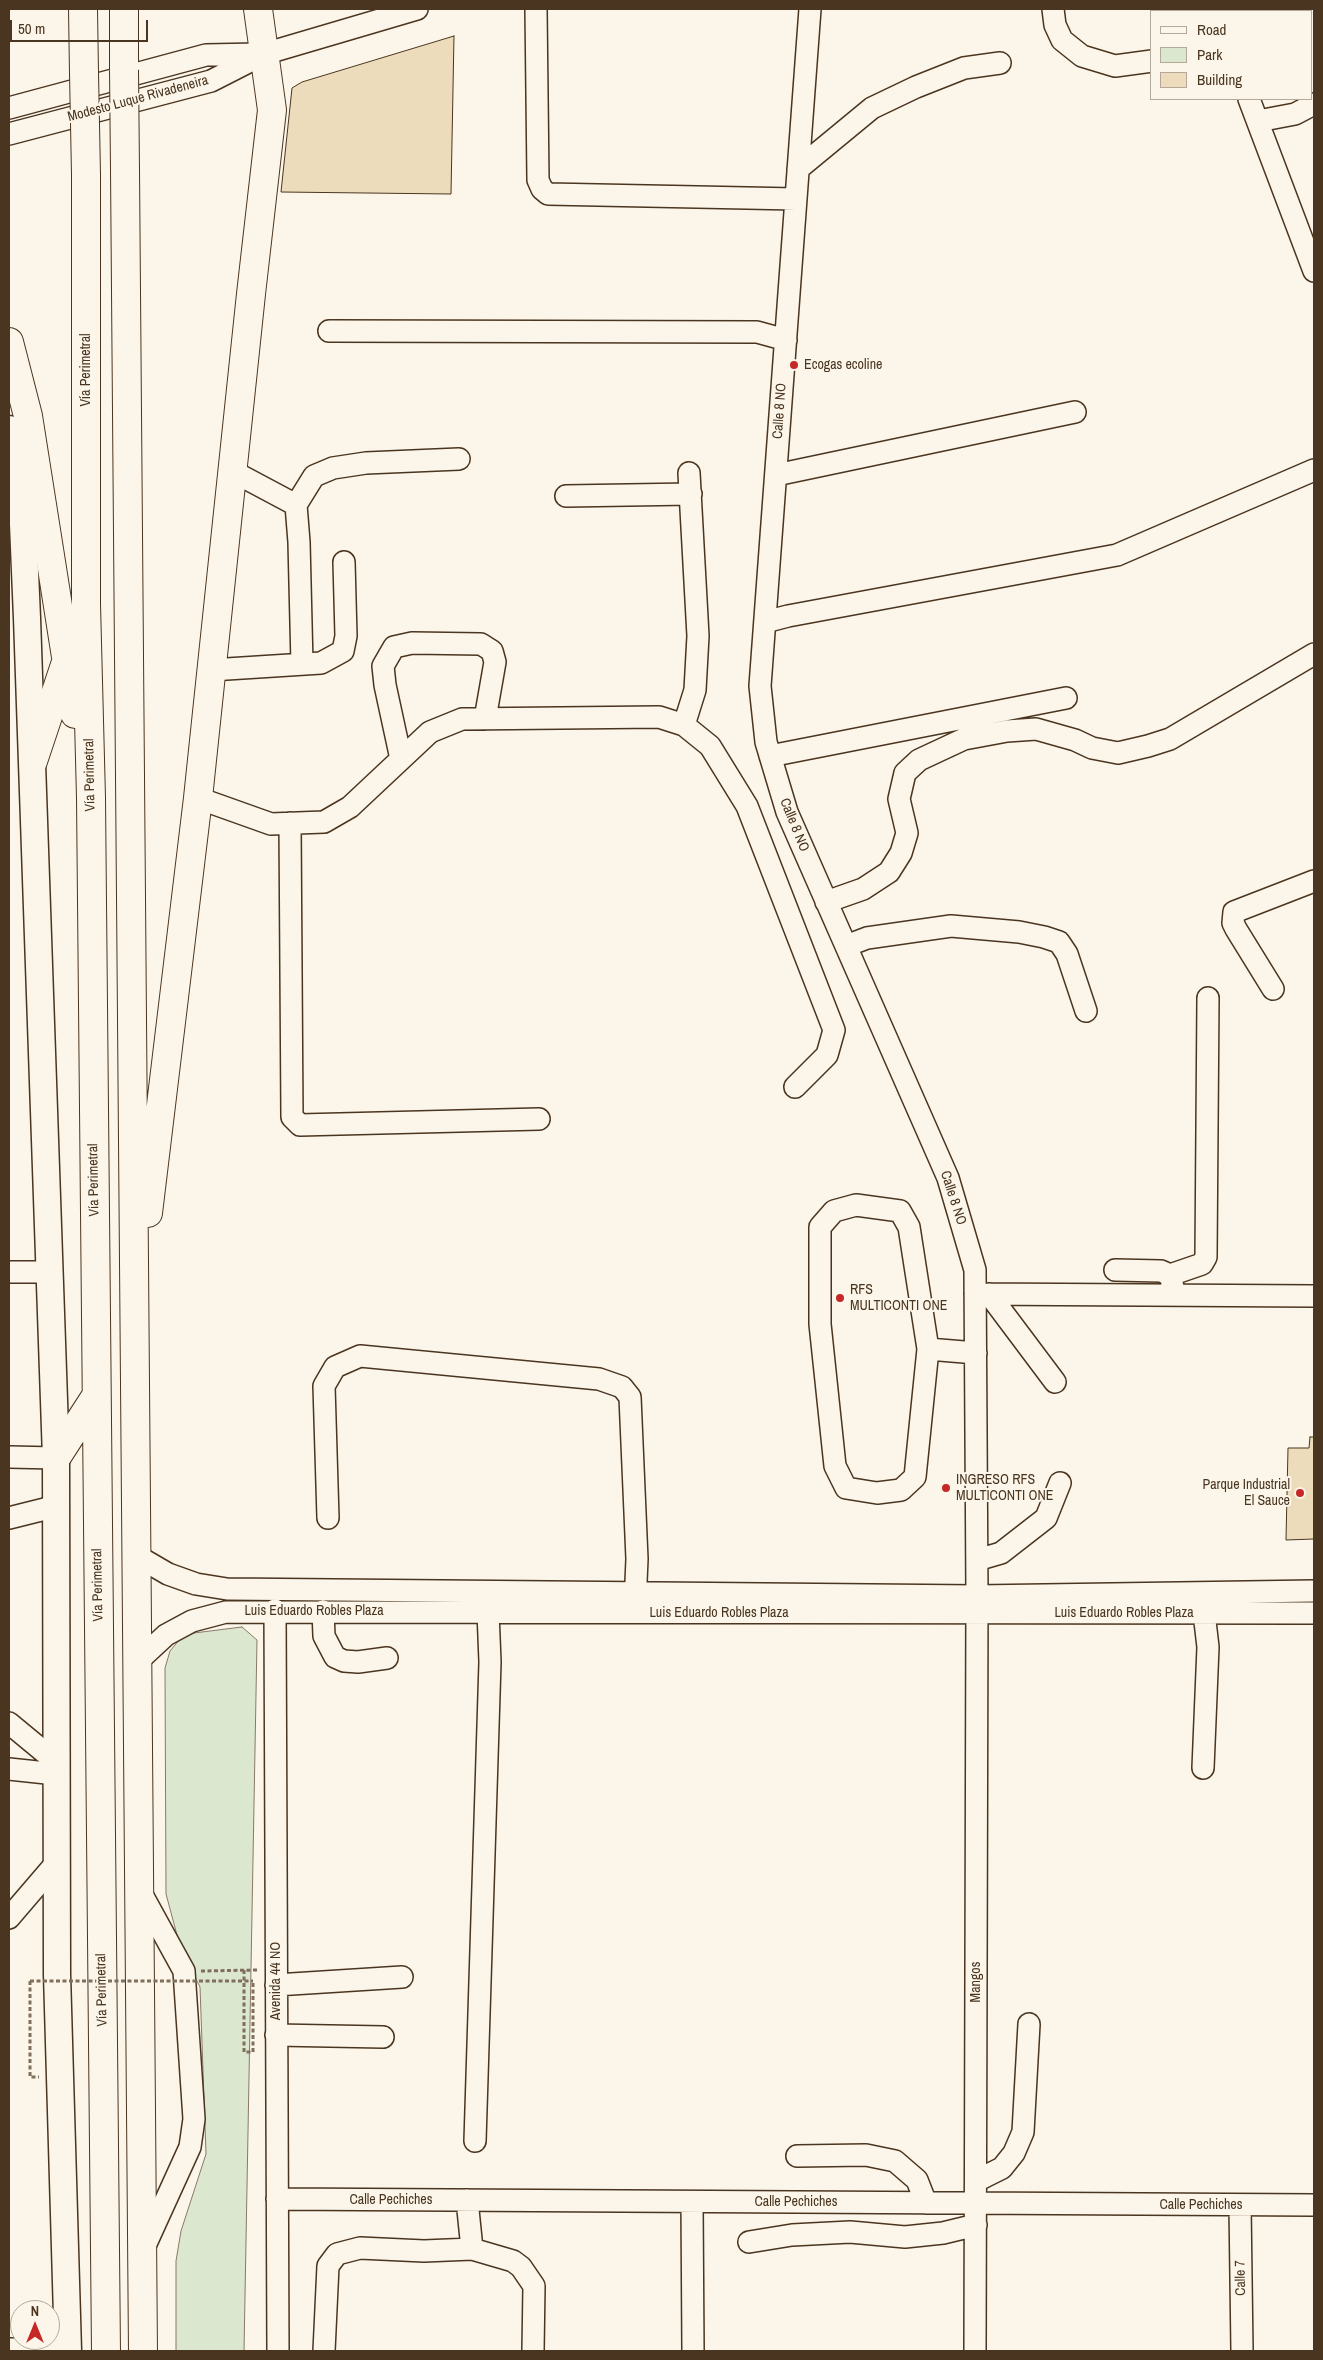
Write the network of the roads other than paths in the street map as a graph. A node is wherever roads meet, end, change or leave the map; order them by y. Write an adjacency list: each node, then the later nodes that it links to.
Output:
1 (83, 9): 33 (highway, Vía Perimetral, bridge)
2 (124, 9): 62 (highway, bridge)
3 (258, 9): 8 (highway)
4 (417, 9): 8 (street, Modesto Luque Rivadeneira)
5 (536, 9): 17 (street)
6 (810, 9): 16 (street, Calle 8 NO)
7 (1053, 9): 9 (street)
8 (264, 54): 13 (street, Modesto Luque Rivadeneira); 15 (street, Modesto Luque Rivadeneira); 26 (highway)
9 (1150, 60)
10 (1000, 63): 16 (street)
11 (1249, 100): 14 (street)
12 (1314, 104): 14 (street)
13 (9, 108)
14 (1258, 121): 18 (street)
15 (9, 134)
16 (798, 169): 17 (street, Calle 8 NO)
17 (796, 199): 20 (street, Calle 8 NO)
18 (1314, 271)
19 (329, 331): 20 (street)
20 (786, 340): 28 (street, Calle 8 NO)
21 (9, 342): 36 (highway)
22 (1075, 412): 28 (street)
23 (9, 429): 44 (main road)
24 (459, 459): 31 (street)
25 (1314, 470): 34 (street)
26 (234, 472): 31 (street); 38 (highway)
27 (689, 473): 29 (street)
28 (776, 475): 34 (street, Calle 8 NO)
29 (691, 494): 30 (street); 41 (street)
30 (566, 496)
31 (296, 505): 37 (street)
32 (344, 562): 37 (street)
33 (86, 604): 36 (highway); 45 (highway, Vía Perimetral)
34 (765, 622): 42 (street, Calle 8 NO)
35 (1314, 654): 49 (street)
36 (66, 664): 44 (highway); 45 (highway)
37 (302, 664): 38 (street)
38 (211, 670): 46 (highway)
39 (1066, 698): 42 (street)
40 (486, 718): 41 (street); 43 (street); 43 (street)
41 (684, 725): 54 (street)
42 (770, 756): 49 (street, Calle 8 NO)
43 (401, 759): 47 (street)
44 (33, 761): 58 (main road)
45 (90, 798): 66 (highway, Vía Perimetral)
46 (198, 798): 47 (street); 62 (highway)
47 (290, 823): 55 (street)
48 (1314, 881): 51 (street)
49 (826, 902): 50 (street, Calle 8 NO)
50 (846, 946): 53 (street); 60 (street, Calle 8 NO)
51 (1273, 989)
52 (1208, 998): 59 (street)
53 (1086, 1011)
54 (795, 1087)
55 (539, 1119)
56 (1115, 1270): 59 (street)
57 (9, 1272): 58 (street)
58 (50, 1272): 68 (main road)
59 (1171, 1285): 60 (street); 61 (street)
60 (982, 1294): 64 (street, Calle 8 NO); 65 (street)
61 (1314, 1296)
62 (134, 1326): 73 (highway)
63 (928, 1349): 63 (street); 64 (street)
64 (976, 1354): 74 (street, Calle 8 NO)
65 (1056, 1382)
66 (96, 1396): 68 (highway); 113 (highway, Vía Perimetral)
67 (9, 1457): 68 (street)
68 (56, 1458): 70 (main road)
69 (1060, 1483): 74 (street)
70 (57, 1506): 71 (street); 86 (main road)
71 (9, 1518)
72 (328, 1518): 76 (street)
73 (138, 1556): 76 (street, Luis Eduardo Robles Plaza); 84 (highway)
74 (976, 1560): 77 (street, Calle 8 NO)
75 (1314, 1591): 77 (street, Luis Eduardo Robles Plaza)
76 (635, 1603): 77 (street, Luis Eduardo Robles Plaza); 80 (street, Luis Eduardo Robles Plaza)
77 (977, 1604): 81 (street, Luis Eduardo Robles Plaza); 99 (street, Mangos)
78 (275, 1610): 79 (street, Luis Eduardo Robles Plaza); 84 (street, Luis Eduardo Robles Plaza); 92 (street, Avenida 44 NO)
79 (323, 1610): 80 (street, Luis Eduardo Robles Plaza); 83 (street)
80 (488, 1612): 97 (street)
81 (1204, 1613): 82 (street, Luis Eduardo Robles Plaza); 87 (street)
82 (1314, 1613)
83 (388, 1658)
84 (139, 1660): 90 (highway)
85 (9, 1723): 86 (street)
86 (56, 1768): 88 (street); 89 (main road)
87 (1203, 1768)
88 (9, 1769)
89 (57, 1862): 91 (street); 112 (main road)
90 (140, 1891): 110 (highway); 110 (street)
91 (9, 1918)
92 (276, 1977): 93 (street); 95 (street, Avenida 44 NO)
93 (402, 1978)
94 (1029, 2024): 99 (street)
95 (276, 2035): 96 (street); 100 (street, Avenida 44 NO)
96 (383, 2037)
97 (475, 2141)
98 (797, 2156): 103 (street)
99 (976, 2181): 104 (street, Mangos)
100 (277, 2199): 101 (street, Calle Pechiches); 115 (street, Avenida 44 NO)
101 (467, 2200): 102 (street, Calle Pechiches); 109 (street)
102 (692, 2202): 103 (street, Calle Pechiches); 118 (street)
103 (926, 2203): 104 (street, Calle Pechiches)
104 (976, 2203): 105 (street, Calle Pechiches); 107 (street, Mangos)
105 (1240, 2205): 106 (street, Calle Pechiches); 120 (street, Calle 7)
106 (1314, 2205)
107 (976, 2225): 108 (street); 119 (street, Mangos)
108 (749, 2242)
109 (472, 2249): 116 (street); 117 (street)
110 (143, 2251): 114 (highway)
111 (9, 2349): 112 (street)
112 (68, 2350)
113 (106, 2351)
114 (144, 2351)
115 (278, 2351)
116 (324, 2351)
117 (533, 2351)
118 (693, 2351)
119 (975, 2351)
120 (1242, 2351)

